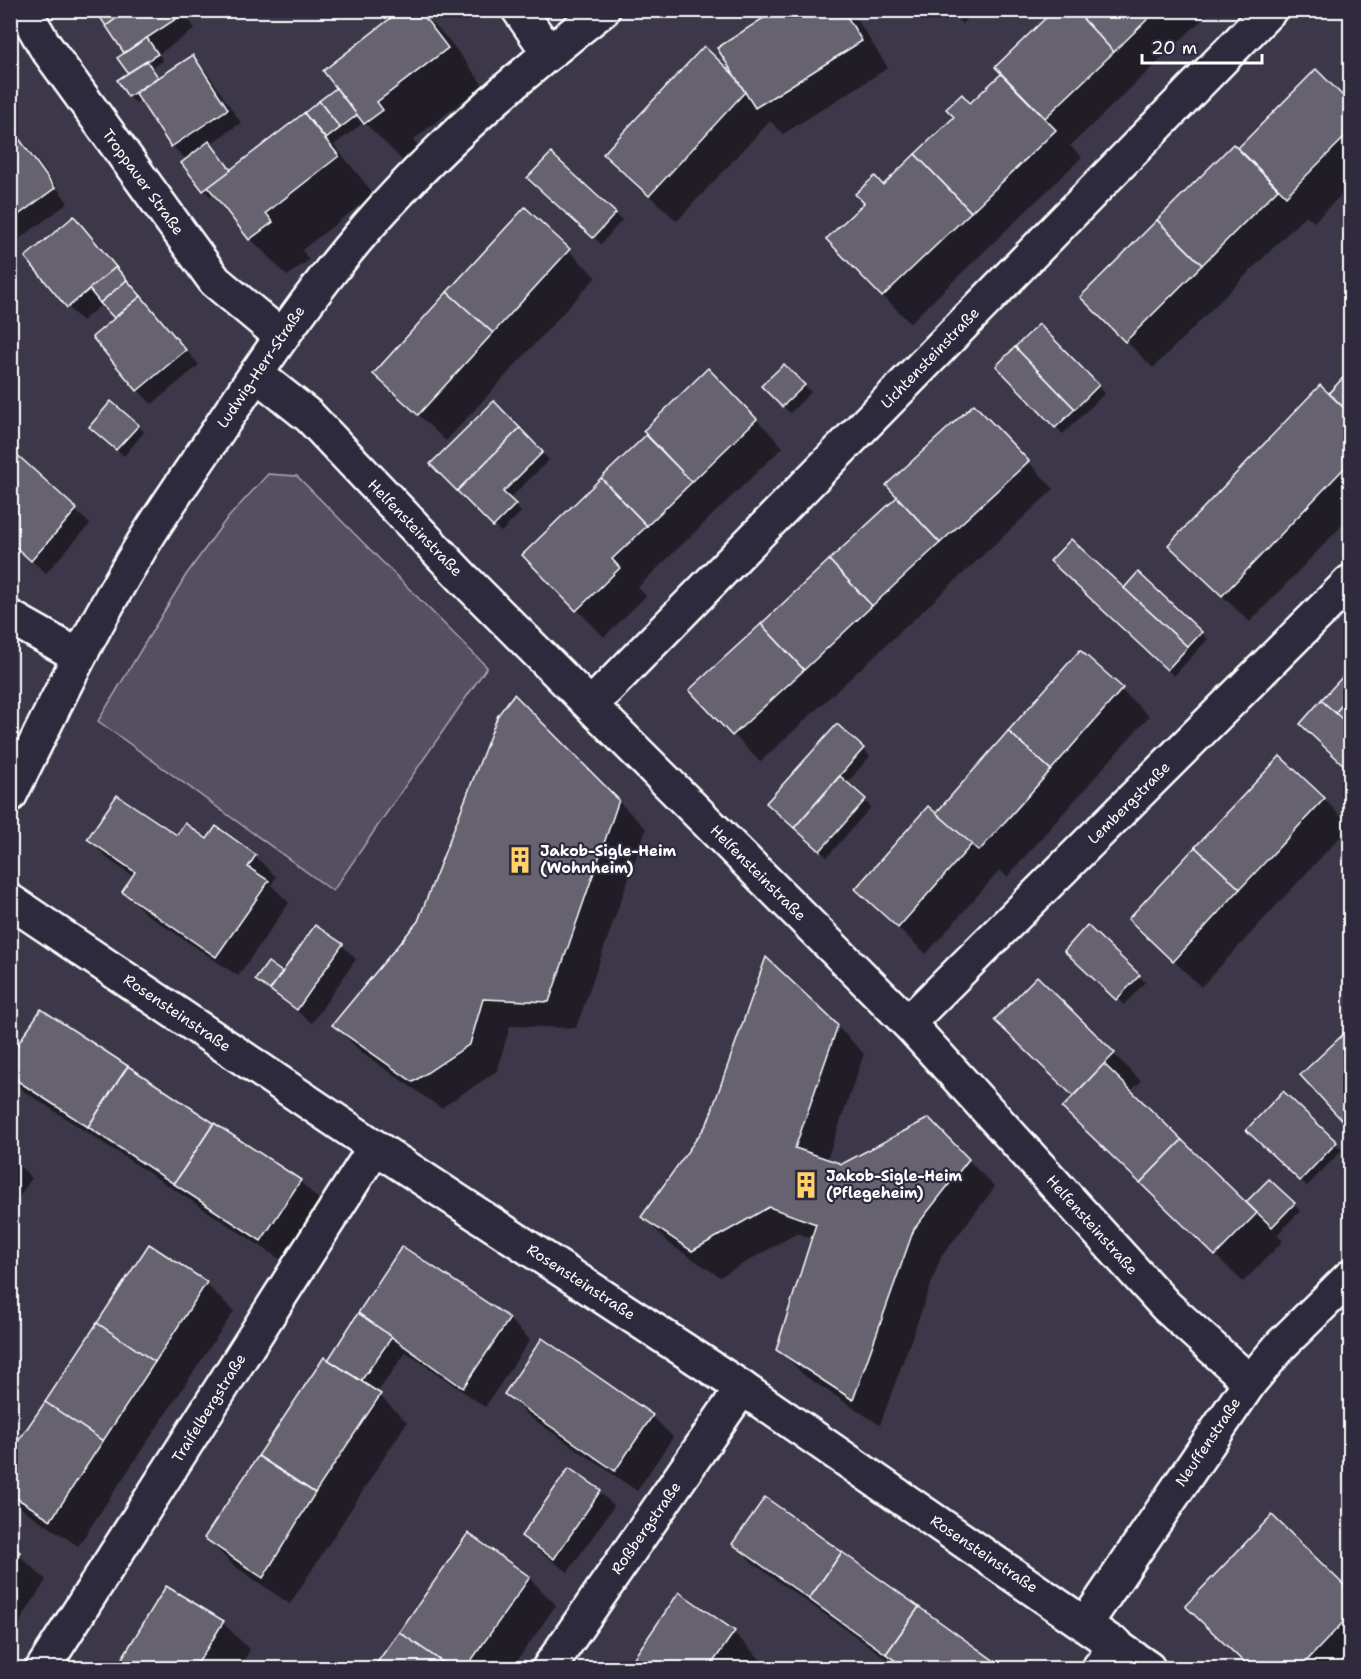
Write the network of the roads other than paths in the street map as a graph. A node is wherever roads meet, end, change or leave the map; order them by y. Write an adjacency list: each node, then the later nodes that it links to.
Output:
1 (24, 10): 6 (street, Troppauer Straße)
2 (519, 10): 5 (street)
3 (603, 10): 5 (street, Ludwig-Herr-Straße)
4 (1270, 10): 11 (street, Lichtensteinstraße)
5 (549, 52): 6 (street, Ludwig-Herr-Straße)
6 (281, 336): 7 (street, Ludwig-Herr-Straße)
7 (256, 374): 10 (street, Ludwig-Herr-Straße); 11 (street, Helfensteinstraße)
8 (1350, 582): 14 (street, Lembergstraße)
9 (10, 617): 10 (street)
10 (79, 656): 12 (street, Ludwig-Herr-Straße)
11 (591, 705): 14 (street, Helfensteinstraße)
12 (10, 795)
13 (10, 901): 15 (street, Rosensteinstraße)
14 (908, 1023): 17 (street, Helfensteinstraße)
15 (375, 1147): 18 (street, Rosensteinstraße); 21 (street, Traifelbergstraße)
16 (1350, 1277): 17 (street, Neuffenstraße)
17 (1250, 1382): 19 (street, Neuffenstraße)
18 (742, 1388): 19 (street, Rosensteinstraße); 22 (street, Roßbergstraße)
19 (1086, 1623): 20 (street, Rosensteinstraße)
20 (1108, 1657): 23 (street, Rosensteinstraße)
21 (43, 1668)
22 (549, 1668)
23 (1148, 1668)

